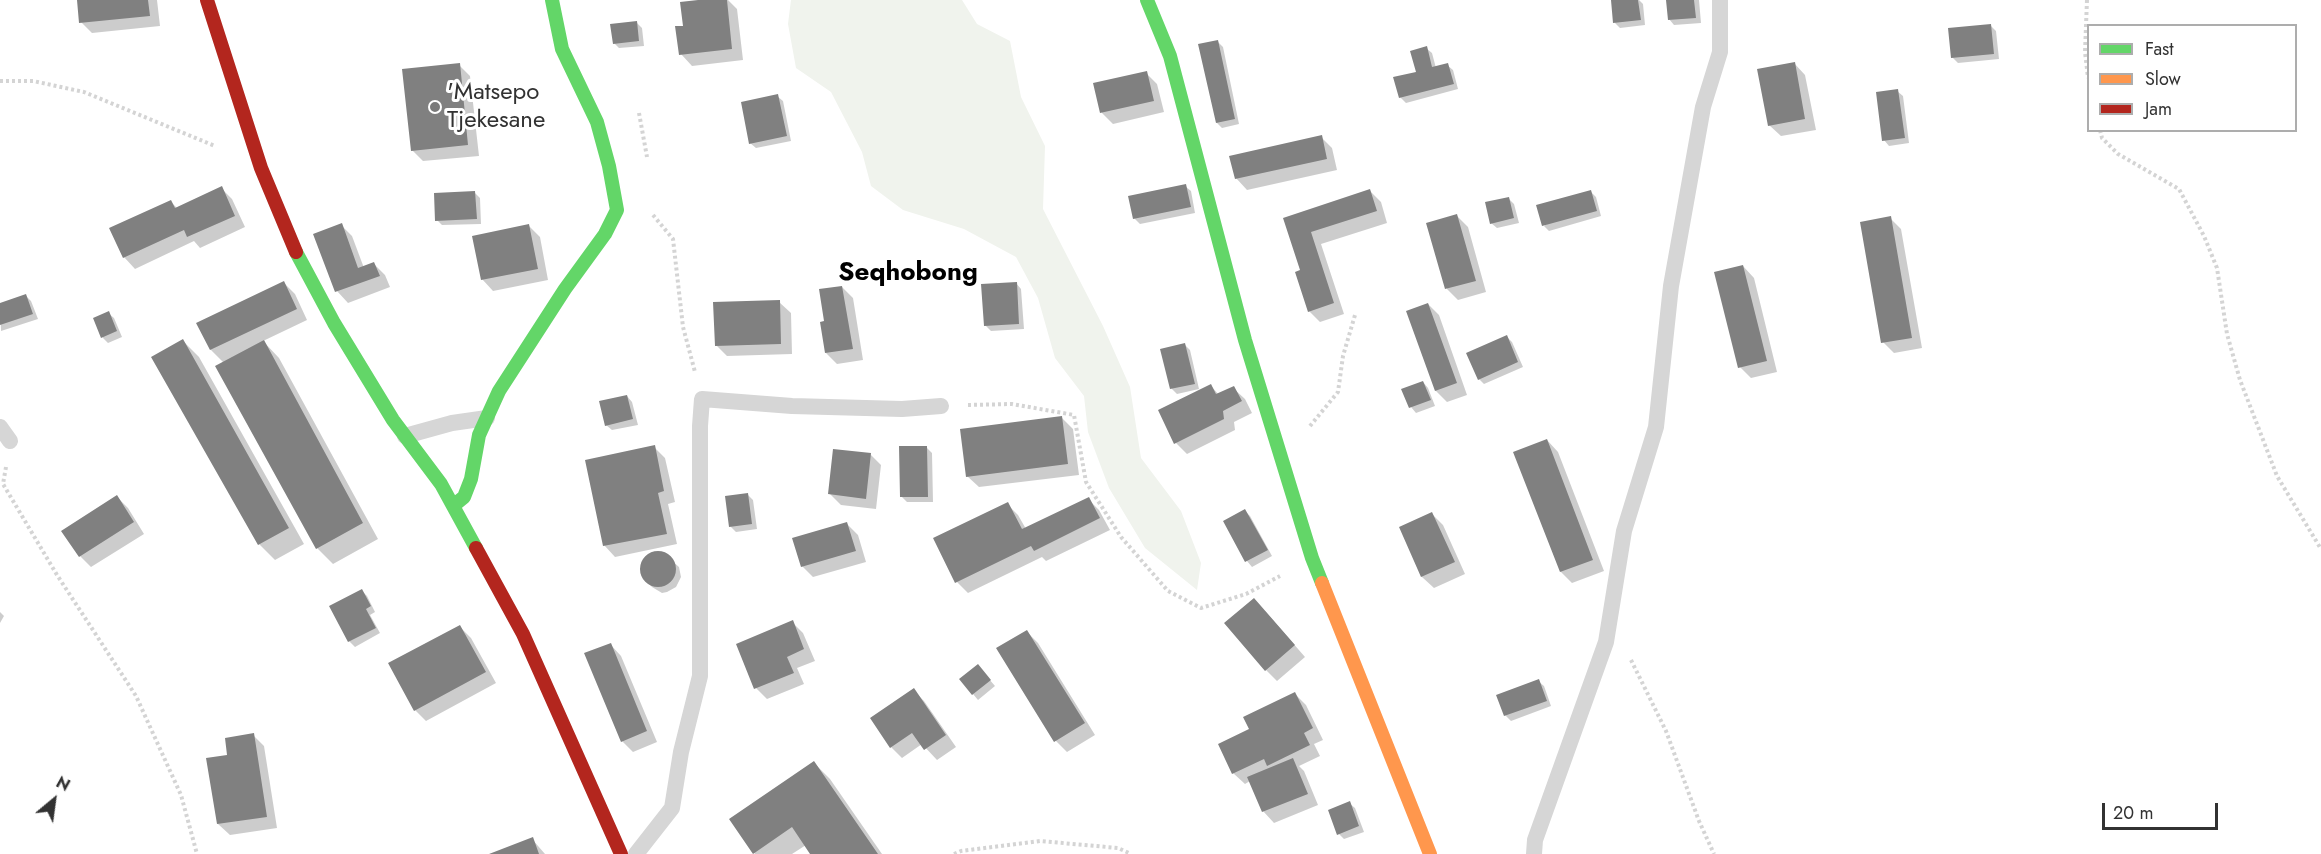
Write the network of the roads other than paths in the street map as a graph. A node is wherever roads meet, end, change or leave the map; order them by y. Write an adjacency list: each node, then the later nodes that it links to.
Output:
1 (207, 0): 8 (street)
2 (552, 0): 6 (street)
3 (1147, 0): 13 (street)
4 (1720, 0): 14 (lane)
5 (941, 406): 12 (lane)
6 (487, 418): 8 (lane); 10 (street)
7 (0, 427): 9 (lane)
8 (405, 436): 10 (street)
9 (10, 441)
10 (453, 506): 11 (street)
11 (621, 854)
12 (636, 854)
13 (1430, 854)
14 (1534, 854)

